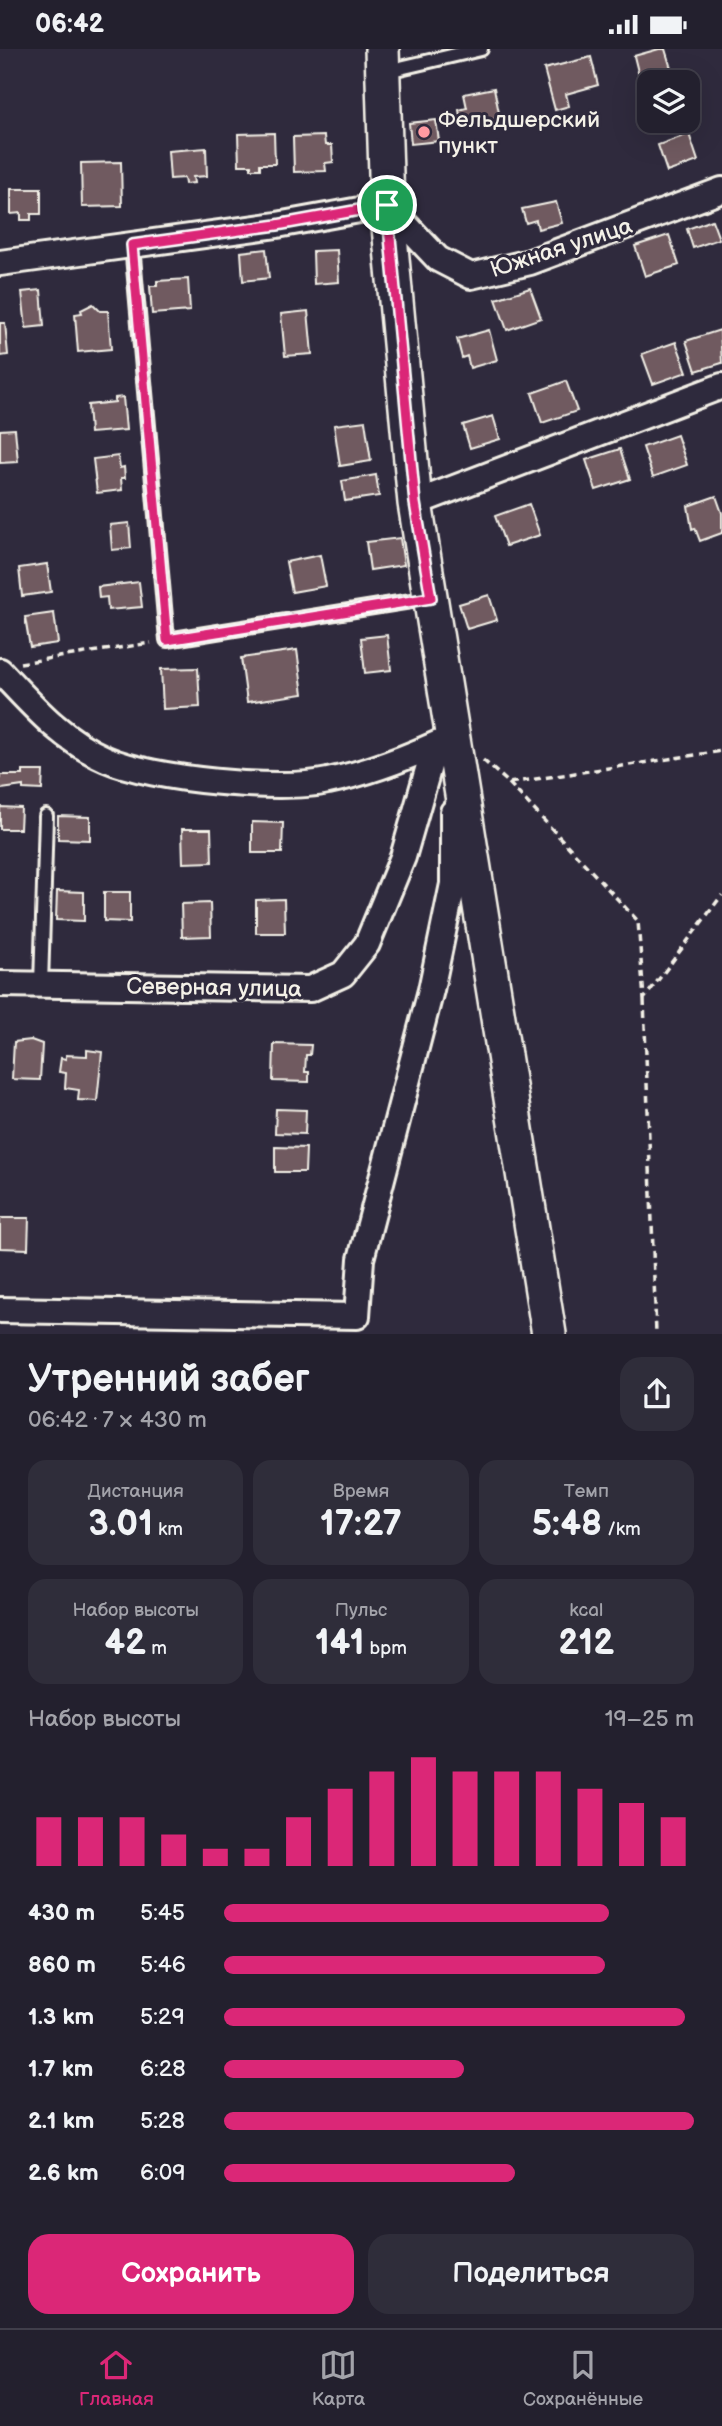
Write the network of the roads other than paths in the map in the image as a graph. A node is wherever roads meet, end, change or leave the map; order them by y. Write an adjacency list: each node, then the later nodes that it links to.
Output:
1 (481, 49): 2 (lane)
2 (382, 60): 4 (street)
3 (722, 190): 4 (street, Южная улица)
4 (387, 205): 5 (street); 8 (street)
5 (132, 245): 6 (street); 9 (lane)
6 (0, 263)
7 (722, 386): 8 (street)
8 (415, 503): 9 (street)
9 (431, 598): 11 (street)
10 (5, 668): 11 (street)
11 (444, 741): 14 (street, Северная улица); 15 (street); 16 (street)
12 (46, 816): 14 (lane)
13 (0, 984): 14 (street, Северная улица)
14 (41, 985)
15 (0, 1310)
16 (549, 1334)

